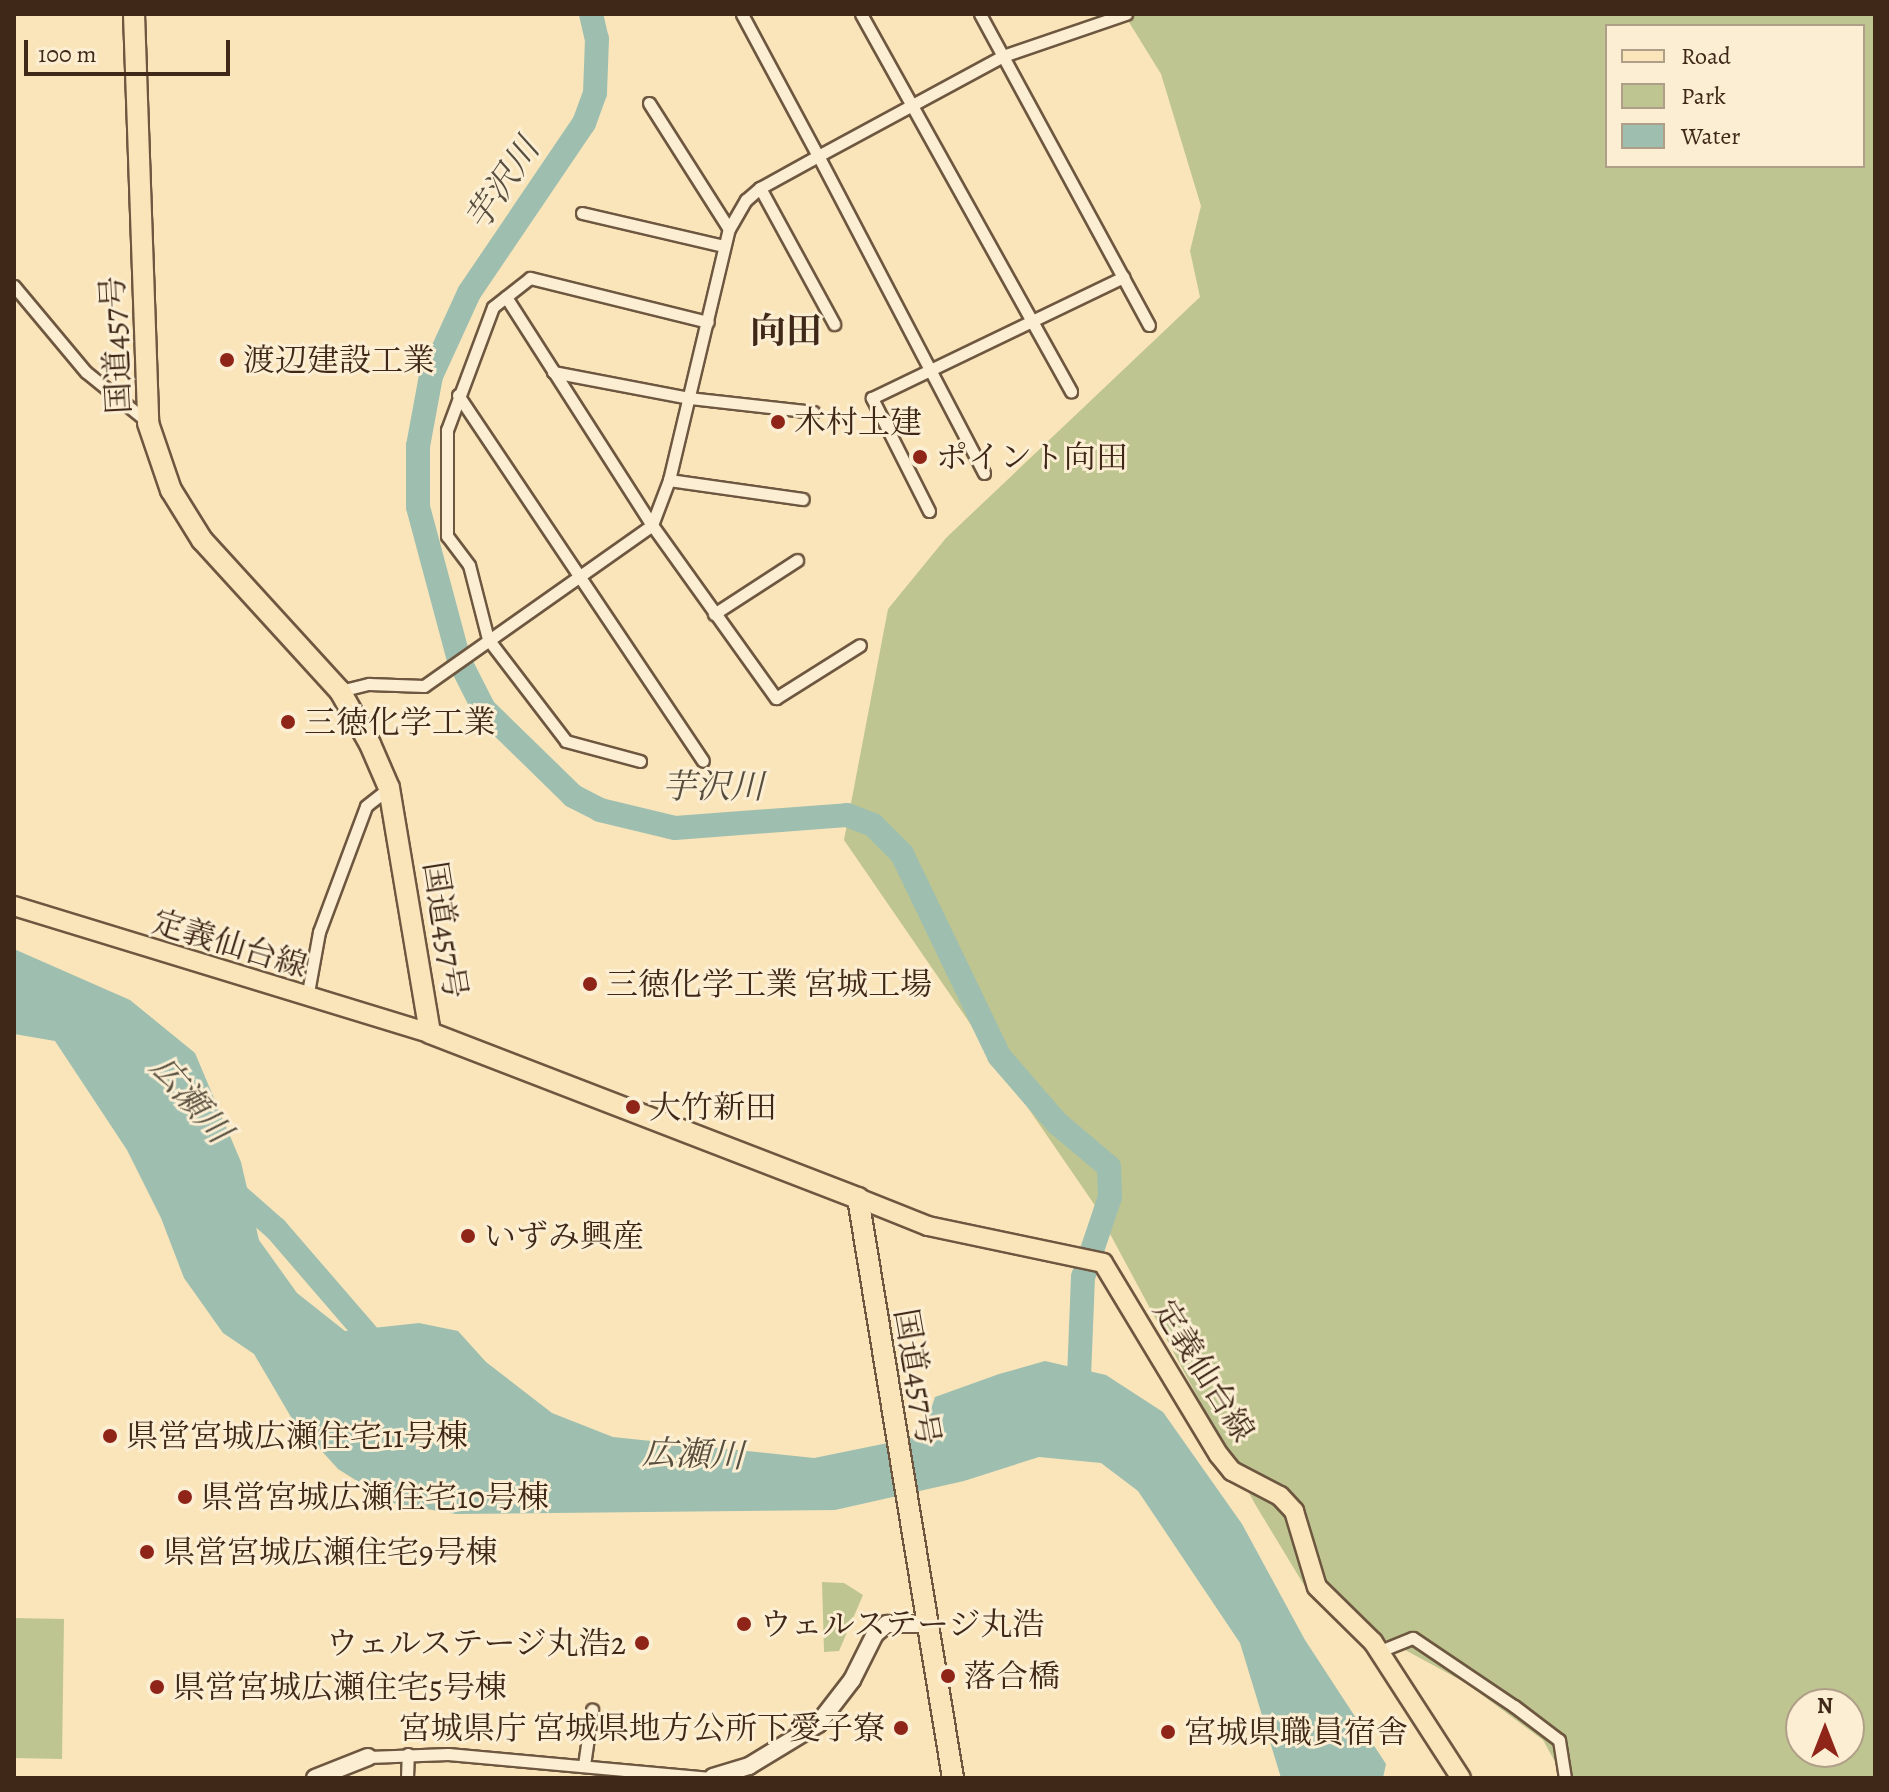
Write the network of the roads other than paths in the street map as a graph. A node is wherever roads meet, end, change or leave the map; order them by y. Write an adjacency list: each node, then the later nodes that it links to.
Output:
1 (134, 14): 27 (highway, 国道457号)
2 (742, 14): 9 (street)
3 (861, 14): 8 (street)
4 (980, 14): 6 (street)
5 (1126, 14): 6 (street)
6 (1003, 56): 8 (street); 14 (street)
7 (649, 103): 12 (street)
8 (910, 103): 9 (street); 18 (street)
9 (818, 156): 10 (street); 21 (street)
10 (760, 188): 12 (street); 19 (street)
11 (582, 213): 13 (street)
12 (729, 229): 13 (street)
13 (724, 246): 17 (street)
14 (1123, 277): 18 (street); 20 (street)
15 (14, 286): 27 (street)
16 (506, 297): 17 (street); 22 (street); 24 (street)
17 (708, 322): 25 (street)
18 (1033, 323): 21 (street); 23 (street)
19 (834, 324)
20 (1149, 325)
21 (929, 369): 28 (street); 31 (street)
22 (553, 372): 25 (street); 32 (street)
23 (1071, 392)
24 (458, 395): 34 (street); 36 (street)
25 (689, 398): 26 (street); 29 (street)
26 (813, 412)
27 (148, 423): 38 (highway, 国道457号)
28 (984, 473)
29 (669, 480): 30 (street); 32 (street)
30 (803, 499)
31 (929, 511)
32 (652, 525): 34 (street); 35 (street)
33 (797, 560): 35 (street)
34 (581, 573): 36 (street); 40 (street)
35 (714, 614): 37 (street)
36 (485, 642): 38 (street); 39 (street)
37 (860, 645)
38 (340, 691): 41 (highway, 国道457号)
39 (640, 761)
40 (703, 761)
41 (389, 788): 43 (street); 44 (highway, 国道457号)
42 (14, 906): 43 (main road, 定義仙台線)
43 (307, 998): 44 (main road, 定義仙台線)
44 (430, 1033): 45 (highway, 国道457号)
45 (858, 1198): 46 (highway, 国道457号); 47 (main road, 定義仙台線)
46 (927, 1624): 54 (street); 55 (highway, 国道457号)
47 (1380, 1651): 56 (main road, 定義仙台線); 57 (street)
48 (592, 1710): 51 (street)
49 (408, 1754): 50 (street); 51 (street); 53 (street)
50 (368, 1757): 52 (street)
51 (584, 1765): 54 (street)
52 (315, 1778)
53 (407, 1778)
54 (713, 1778)
55 (953, 1778)
56 (1461, 1778)
57 (1565, 1778)

